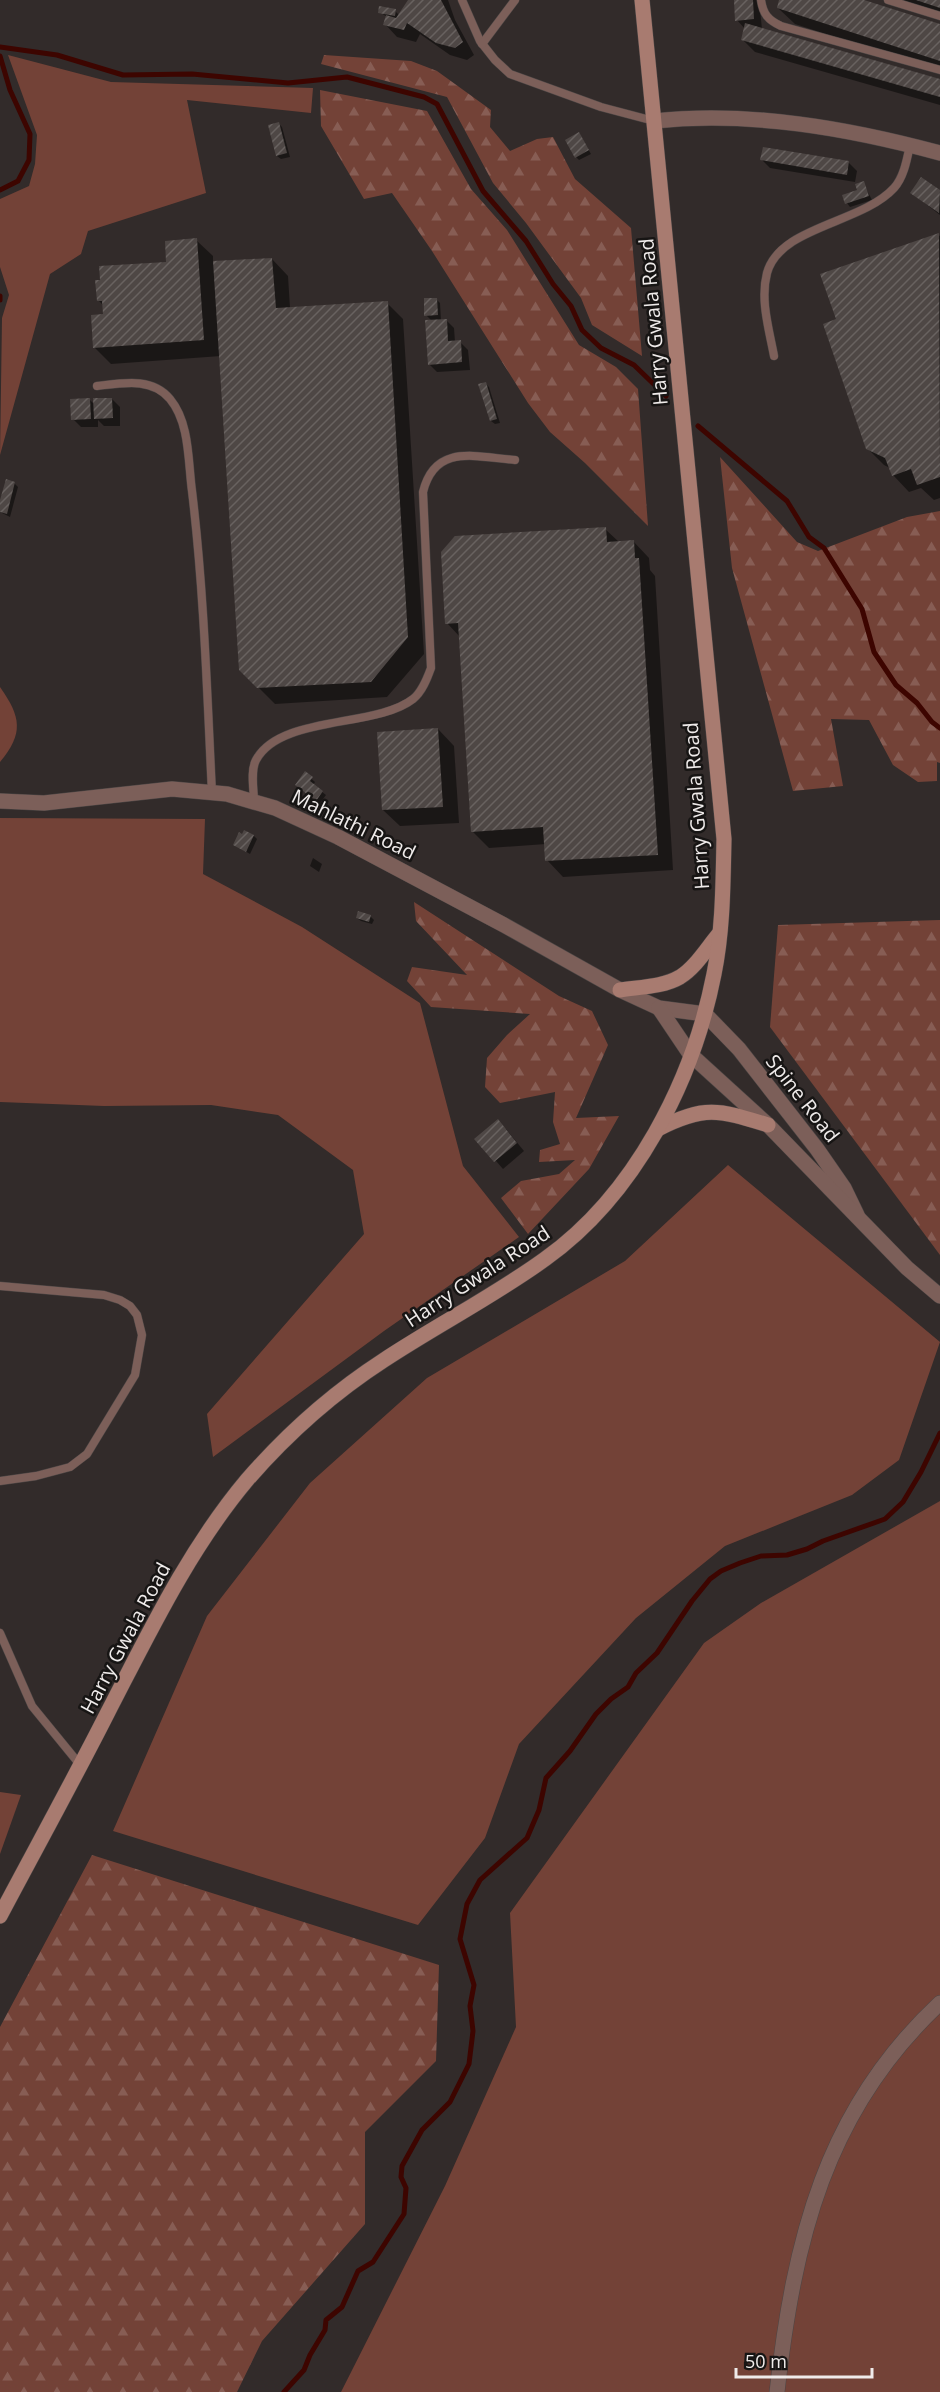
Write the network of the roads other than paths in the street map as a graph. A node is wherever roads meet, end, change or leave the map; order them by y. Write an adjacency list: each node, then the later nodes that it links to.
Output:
1 (462, 0): 7 (lane)
2 (515, 0): 7 (lane)
3 (642, 0): 9 (main road, Harry Gwala Road)
4 (761, 0): 8 (lane)
5 (888, 0): 6 (lane)
6 (940, 16)
7 (482, 44): 9 (lane)
8 (940, 70)
9 (654, 120): 10 (street); 18 (main road, Harry Gwala Road)
10 (910, 145): 11 (street); 12 (lane)
11 (940, 153)
12 (774, 356)
13 (97, 386): 15 (lane)
14 (515, 460): 17 (lane)
15 (212, 793): 16 (street, Mahlathi Road); 17 (street, Mahlathi Road)
16 (0, 801)
17 (254, 802): 19 (street, Mahlathi Road)
18 (720, 933): 19 (main road); 21 (main road, Harry Gwala Road)
19 (620, 990): 20 (street, Mahlathi Road)
20 (659, 1008): 21 (street, Mahlathi Road); 22 (street)
21 (705, 1014): 22 (main road, Harry Gwala Road); 25 (street, Spine Road)
22 (690, 1054): 23 (street, Spine Road); 24 (main road, Harry Gwala Road)
23 (768, 1125): 24 (main road); 25 (street, Spine Road)
24 (658, 1129): 30 (main road, Harry Gwala Road)
25 (857, 1215): 27 (street, Spine Road)
26 (0, 1286): 28 (lane)
27 (940, 1296)
28 (0, 1481)
29 (0, 1633): 30 (lane)
30 (81, 1766): 31 (main road, Harry Gwala Road)
31 (0, 1916)
32 (940, 2002): 33 (street)
33 (777, 2392)

